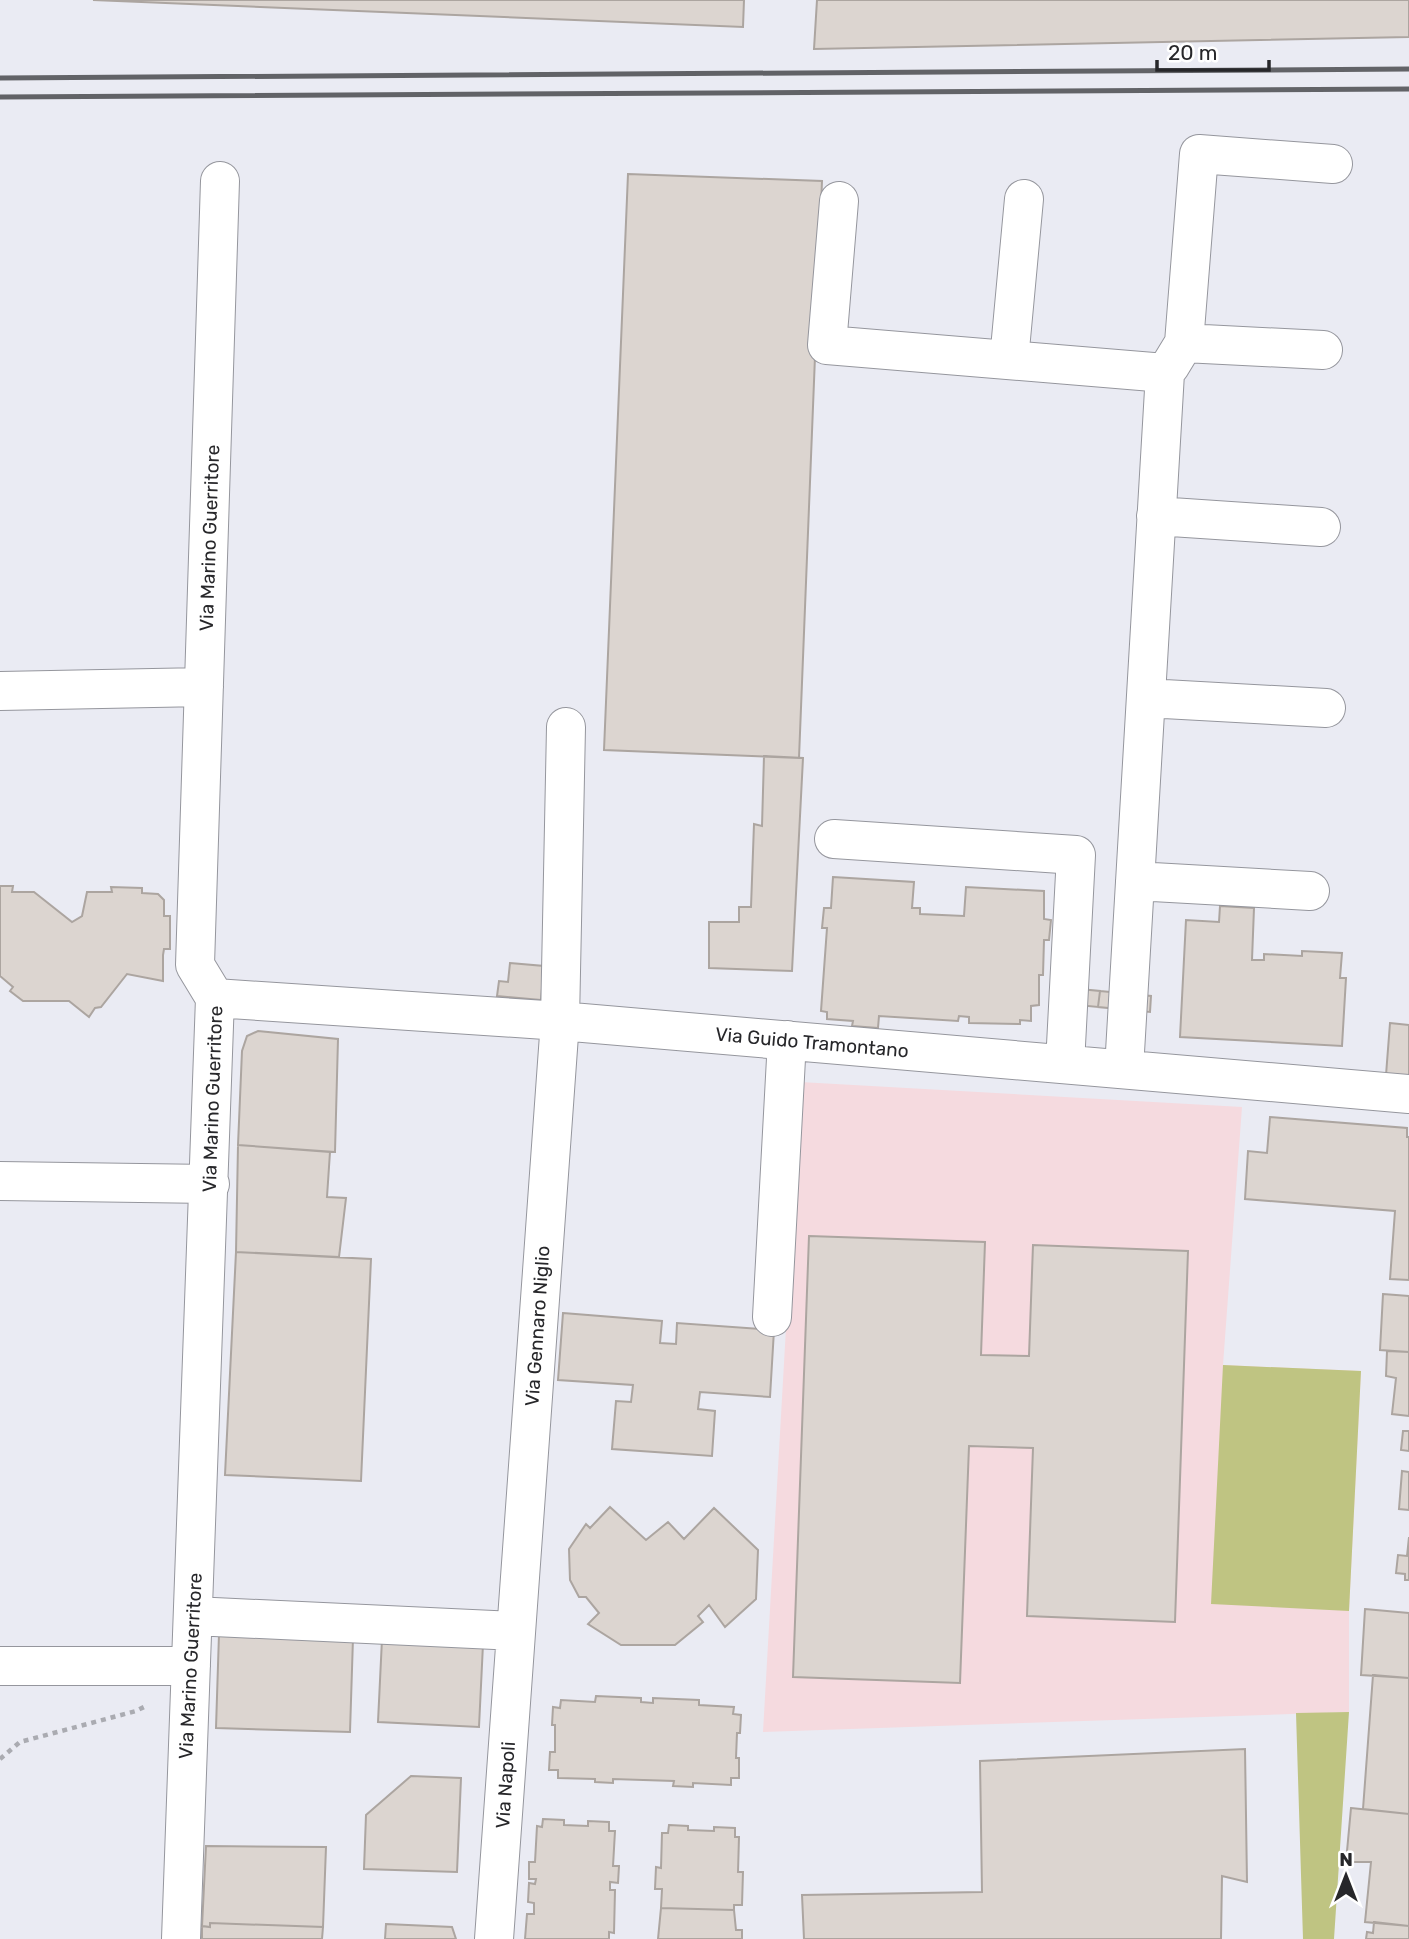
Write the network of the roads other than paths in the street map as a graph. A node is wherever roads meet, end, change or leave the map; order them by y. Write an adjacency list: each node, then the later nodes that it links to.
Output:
1 (1333, 164): 6 (street)
2 (220, 181): 10 (street, Via Marino Guerritore)
3 (1024, 199): 7 (street)
4 (839, 201): 7 (street)
5 (1323, 349): 6 (street)
6 (1175, 358): 7 (street); 8 (street)
7 (1009, 360)
8 (1156, 516): 9 (street); 12 (street)
9 (1321, 527)
10 (204, 687): 11 (street); 18 (street, Via Marino Guerritore)
11 (0, 691)
12 (1146, 698): 13 (street); 16 (street)
13 (1326, 708)
14 (566, 727): 19 (street, Via Gennaro Niglio)
15 (834, 839): 21 (street)
16 (1135, 881): 17 (street); 22 (street)
17 (1310, 891)
18 (215, 998): 19 (street, Via Guido Tramontano); 25 (street, Via Marino Guerritore)
19 (560, 1021): 20 (street, Via Guido Tramontano); 28 (street, Via Gennaro Niglio)
20 (787, 1040): 21 (street, Via Guido Tramontano); 26 (street)
21 (1065, 1064): 22 (street, Via Guido Tramontano)
22 (1124, 1069): 23 (street, Via Guido Tramontano)
23 (1409, 1094)
24 (0, 1181): 25 (street)
25 (210, 1184): 27 (street, Via Marino Guerritore)
26 (772, 1317)
27 (193, 1616): 28 (street); 30 (street, Via Marino Guerritore)
28 (515, 1631): 32 (street, Via Napoli)
29 (0, 1666): 30 (street)
30 (191, 1666): 31 (street, Via Marino Guerritore)
31 (181, 1939)
32 (494, 1939)

